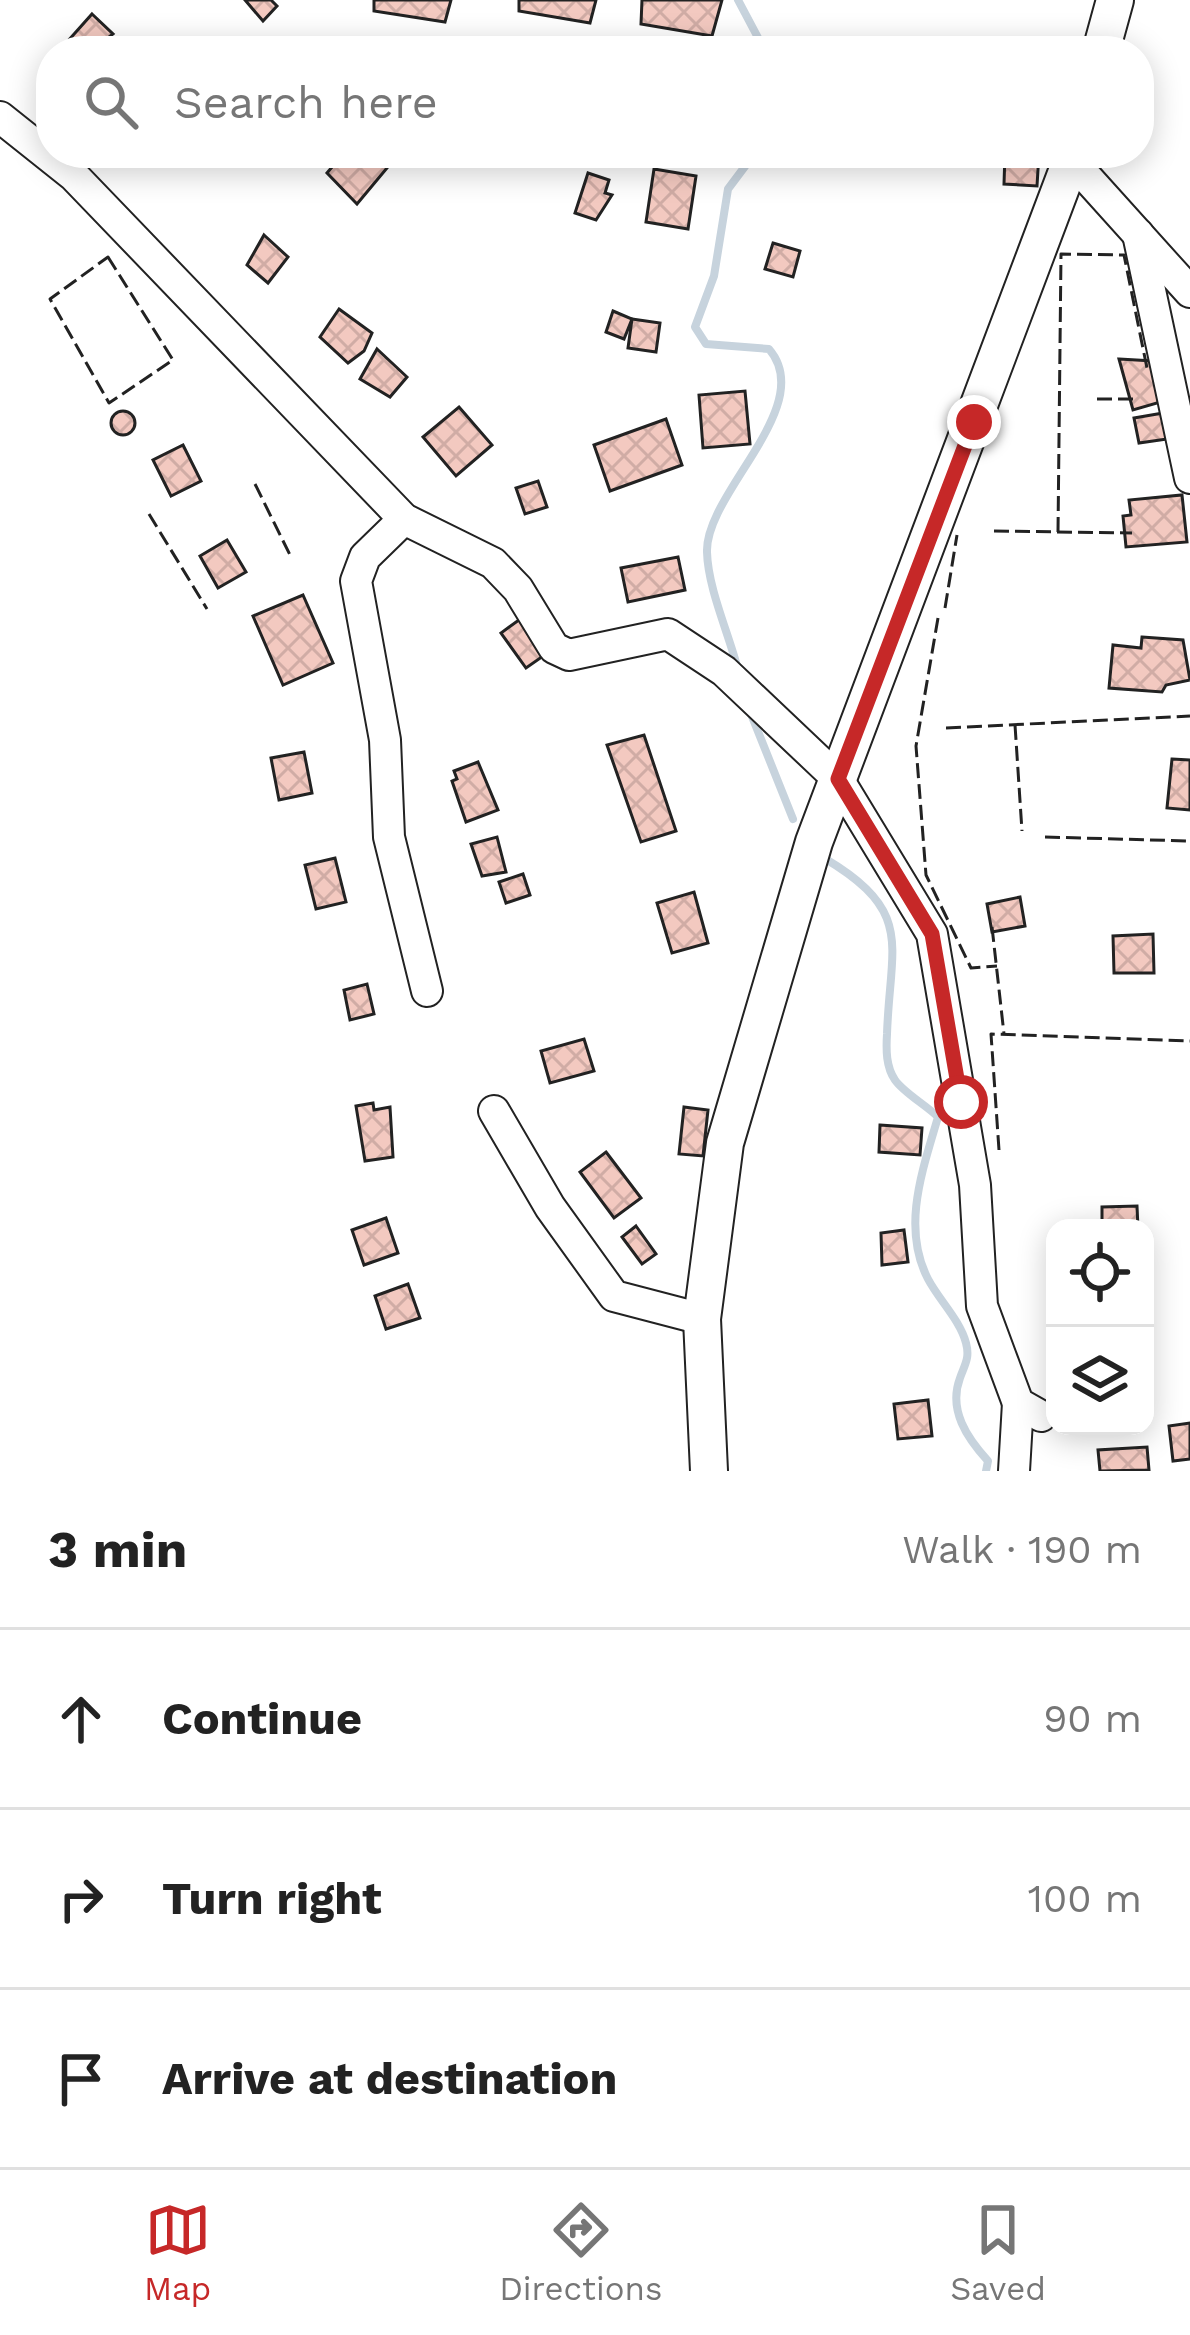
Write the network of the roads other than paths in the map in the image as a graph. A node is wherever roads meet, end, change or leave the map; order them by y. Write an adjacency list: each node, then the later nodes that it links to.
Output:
1 (1115, 0): 2 (main road)
2 (1105, 36)
3 (0, 117): 4 (street)
4 (36, 146)
5 (64, 168): 11 (street)
6 (1069, 168): 12 (main road)
7 (1082, 168): 8 (street)
8 (1138, 234): 9 (street); 10 (street)
9 (1190, 292)
10 (1190, 478)
11 (404, 519): 12 (street); 13 (street)
12 (838, 779): 15 (main road); 17 (street)
13 (428, 991)
14 (494, 1111): 15 (street)
15 (702, 1319): 16 (main road)
16 (709, 1471)
17 (1014, 1471)

